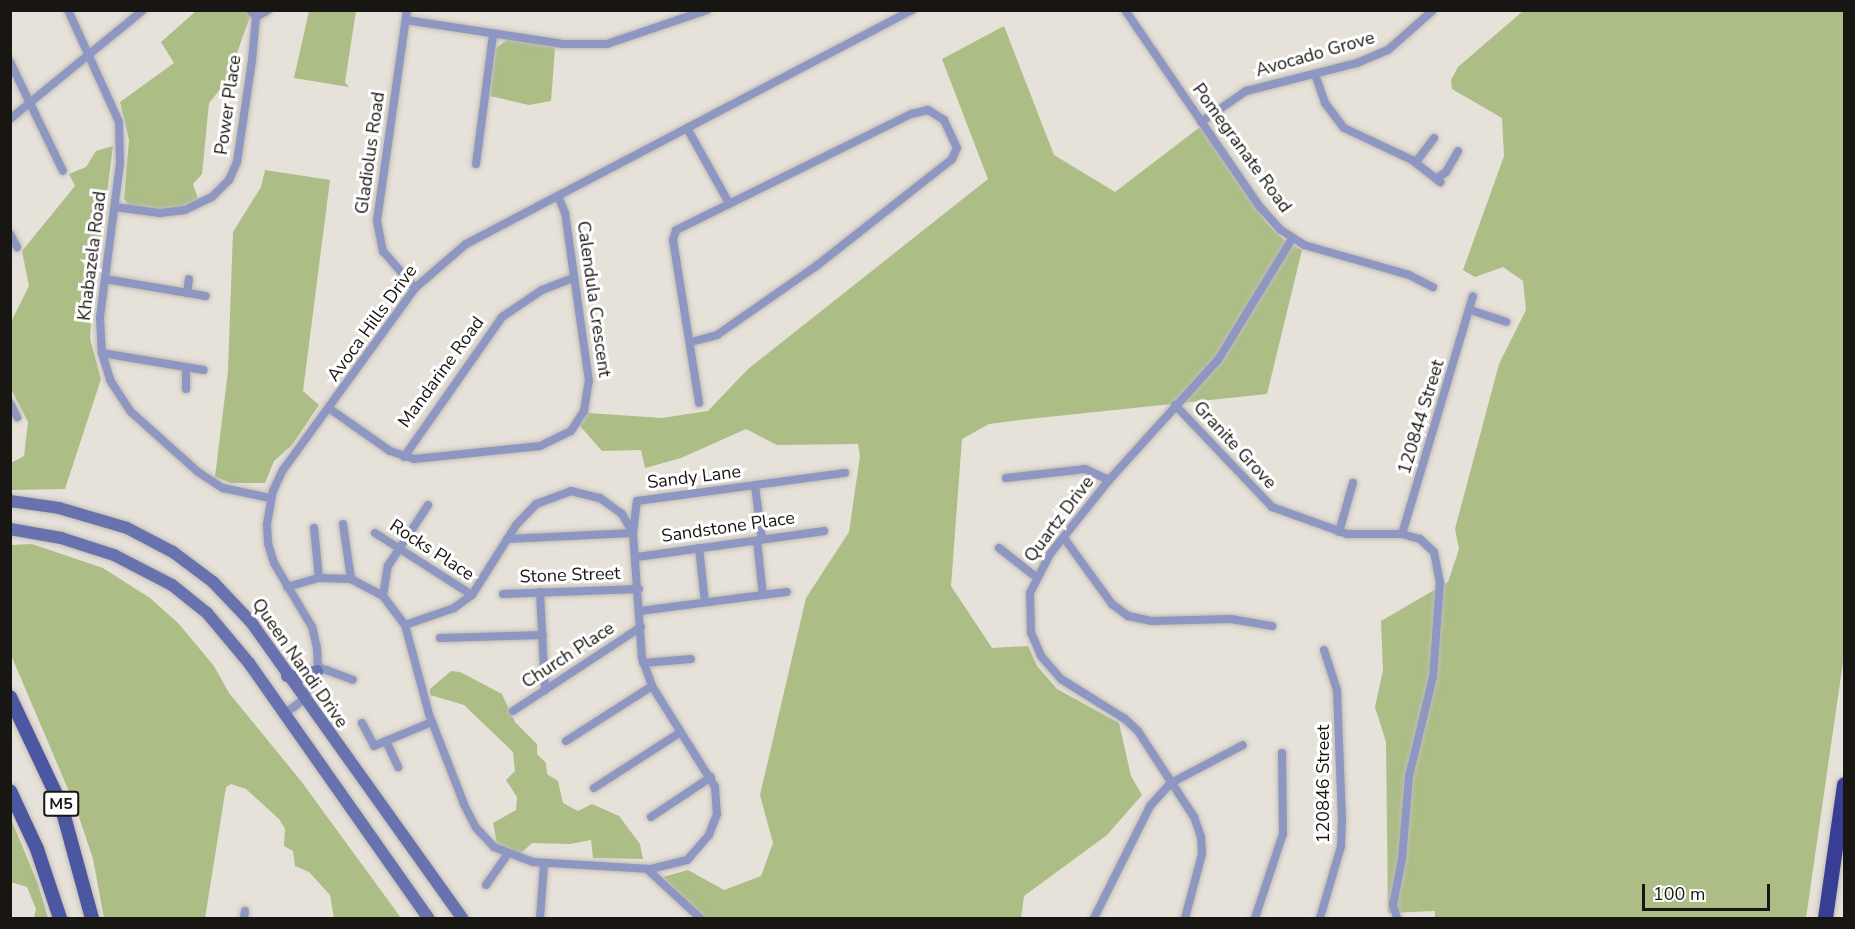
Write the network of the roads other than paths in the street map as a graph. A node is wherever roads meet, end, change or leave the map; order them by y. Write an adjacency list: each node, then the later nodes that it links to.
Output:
1 (68, 10): 11 (street, Khabazela Road)
2 (143, 10): 11 (street)
3 (268, 10): 8 (street, Power Place)
4 (707, 10): 10 (street)
5 (912, 10): 17 (street, Avoca Hills Drive)
6 (1125, 10): 16 (street, Pomegranate Road)
7 (1433, 10): 13 (street, Avocado Grove)
8 (253, 14): 25 (street, Power Place)
9 (407, 15): 10 (street); 33 (street, Gladiolus Road)
10 (494, 34): 21 (street)
11 (90, 54): 14 (street); 25 (street, Khabazela Road)
12 (10, 62): 14 (street)
13 (1315, 74): 16 (street, Avocado Grove); 20 (street)
14 (31, 103): 15 (street); 22 (street)
15 (10, 119)
16 (1201, 122): 27 (street, Pomegranate Road)
17 (687, 128): 23 (street, Avoca Hills Drive); 24 (street)
18 (1434, 138): 20 (street)
19 (1458, 151): 20 (street)
20 (1416, 162)
21 (476, 164)
22 (63, 171)
23 (558, 196): 29 (street, Calendula Crescent); 33 (street, Avoca Hills Drive)
24 (729, 203): 39 (street); 39 (street)
25 (115, 207): 30 (street, Khabazela Road)
26 (11, 237): 28 (street)
27 (1292, 239): 32 (street, Pomegranate Road); 46 (street, Quartz Drive)
28 (17, 247)
29 (574, 278): 49 (street, Mandarine Road); 49 (street, Calendula Crescent)
30 (105, 279): 34 (street); 40 (street, Khabazela Road)
31 (189, 279): 34 (street)
32 (1433, 287)
33 (415, 288): 47 (street, Avoca Hills Drive)
34 (187, 293): 35 (street)
35 (206, 296)
36 (1473, 296): 37 (street, 120844 Street)
37 (1470, 310): 38 (street); 65 (street, 120844 Street)
38 (1506, 322)
39 (691, 342): 45 (street)
40 (102, 353): 41 (street); 55 (street, Khabazela Road)
41 (186, 368): 42 (street); 43 (street)
42 (204, 370)
43 (186, 389)
44 (10, 403): 48 (street)
45 (699, 403)
46 (1175, 405): 52 (street, Quartz Drive); 62 (street, Granite Grove)
47 (330, 409): 49 (street, Calendula Crescent); 55 (street, Avoca Hills Drive)
48 (17, 417)
49 (404, 457)
50 (845, 473): 54 (street, Sandy Lane)
51 (1006, 478): 52 (street)
52 (1109, 480): 66 (street, Quartz Drive)
53 (1353, 483): 62 (street)
54 (755, 486): 64 (street, Sandy Lane); 68 (street, Sandy Lane)
55 (270, 498): 76 (street, Avoca Hills Drive)
56 (10, 501): 95 (main road, Queen Nandi Drive)
57 (428, 505): 71 (street)
58 (343, 524): 75 (street)
59 (314, 528): 74 (street)
60 (10, 529): 102 (main road)
61 (824, 531): 68 (street, Sandstone Place)
62 (1339, 532): 65 (street, Granite Grove)
63 (375, 533): 71 (street, Rocks Place)
64 (633, 533): 67 (street); 67 (street); 72 (street)
65 (1402, 534): 131 (street, Granite Grove)
66 (1064, 538): 73 (street, Quartz Drive); 87 (street)
67 (507, 539): 81 (street)
68 (760, 540): 69 (street, Sandstone Place); 82 (street, Sandy Lane)
69 (699, 548): 72 (street, Sandstone Place); 84 (street)
70 (999, 548): 73 (street)
71 (400, 549): 81 (street, Rocks Place); 83 (street)
72 (637, 557): 77 (street)
73 (1036, 577): 112 (street, Quartz Drive)
74 (319, 578): 75 (street); 76 (street)
75 (351, 579): 83 (street)
76 (287, 586): 94 (street, Avoca Hills Drive)
77 (639, 589): 78 (street, Stone Street); 85 (street)
78 (540, 592): 80 (street, Stone Street); 89 (street)
79 (787, 592): 82 (street)
80 (503, 594)
81 (472, 595): 86 (street)
82 (763, 595): 84 (street)
83 (383, 596): 86 (street)
84 (705, 602): 85 (street)
85 (640, 611): 88 (street)
86 (405, 626): 104 (street)
87 (1272, 626)
88 (641, 627): 93 (street); 98 (street, Church Place)
89 (543, 635): 90 (street); 98 (street)
90 (440, 638)
91 (1324, 650): 130 (street, 120846 Street)
92 (691, 659): 93 (street)
93 (644, 663): 97 (street)
94 (317, 669): 95 (main road); 96 (street); 100 (street)
95 (287, 676): 100 (main road, Queen Nandi Drive)
96 (353, 680)
97 (652, 686): 105 (street); 107 (street)
98 (545, 690): 101 (street, Church Place)
99 (10, 697): 122 (main road, M5)
100 (303, 700): 102 (street); 124 (main road, Queen Nandi Drive)
101 (513, 711)
102 (283, 715): 123 (main road)
103 (362, 723): 106 (street)
104 (432, 723): 106 (street); 117 (street)
105 (681, 732): 111 (street); 114 (street)
106 (386, 741): 110 (street)
107 (566, 741)
108 (1243, 746): 112 (street)
109 (1282, 753): 129 (street)
110 (398, 766)
111 (711, 777): 116 (street); 119 (street)
112 (1170, 783): 127 (street); 128 (street, Quartz Drive)
113 (1845, 784): 132 (highway)
114 (594, 788)
115 (10, 791): 121 (main road, M5)
116 (651, 817)
117 (507, 855): 118 (street); 120 (street)
118 (544, 863): 119 (street); 125 (street)
119 (646, 869): 126 (street)
120 (486, 885)
121 (60, 918)
122 (92, 918)
123 (428, 918)
124 (462, 918)
125 (540, 918)
126 (700, 918)
127 (1094, 918)
128 (1185, 918)
129 (1255, 918)
130 (1320, 918)
131 (1397, 918)
132 (1825, 918)

